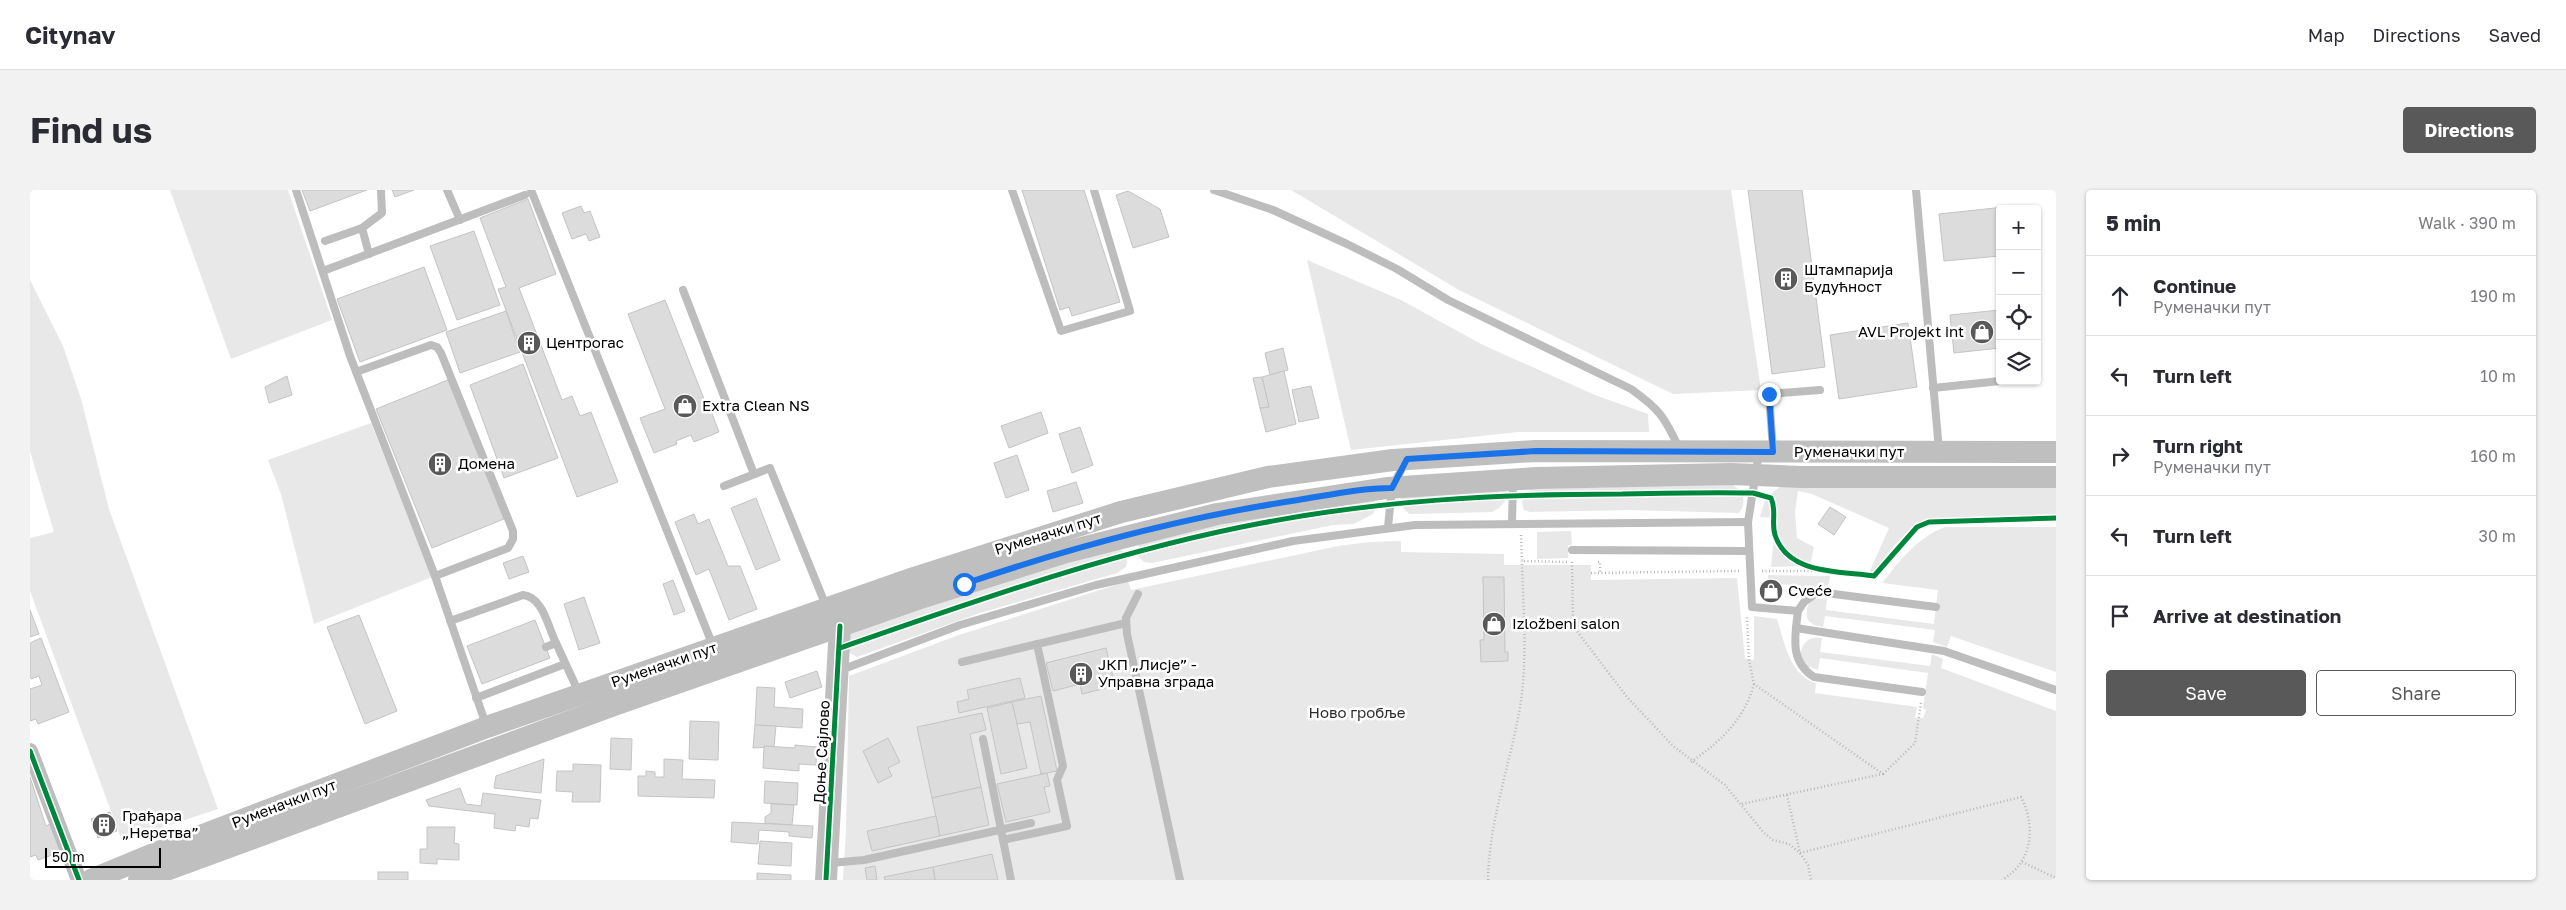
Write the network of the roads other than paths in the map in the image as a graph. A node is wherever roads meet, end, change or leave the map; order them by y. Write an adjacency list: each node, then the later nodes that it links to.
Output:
1 (296, 190): 13 (lane)
2 (381, 190): 10 (lane)
3 (447, 190): 9 (lane)
4 (1012, 190): 5 (lane)
5 (1094, 190)
6 (1214, 190): 19 (lane)
7 (1916, 190): 17 (lane)
8 (528, 193): 9 (lane); 47 (lane)
9 (460, 220): 12 (lane)
10 (362, 228): 11 (lane); 12 (lane)
11 (325, 241)
12 (369, 254): 13 (lane)
13 (324, 271): 15 (lane)
14 (683, 290): 24 (lane)
15 (356, 372): 35 (lane); 35 (lane)
16 (1996, 381): 17 (lane)
17 (1933, 388): 21 (lane)
18 (1820, 390): 20 (lane)
19 (1680, 451): 20 (main road, Руменачки пут); 23 (main road, Руменачки пут)
20 (1766, 452): 21 (main road, Руменачки пут); 25 (lane)
21 (1939, 452): 22 (main road, Руменачки пут)
22 (2056, 452)
23 (1407, 459): 29 (lane); 38 (main road, Руменачки пут)
24 (754, 474): 28 (lane); 38 (lane)
25 (1756, 475): 26 (main road, Руменачки пут); 27 (main road, Руменачки пут); 30 (lane)
26 (2056, 477)
27 (1513, 480): 29 (main road, Руменачки пут); 31 (lane)
28 (724, 486)
29 (1392, 488): 32 (lane); 42 (main road, Руменачки пут)
30 (1748, 522): 31 (lane); 34 (lane)
31 (1512, 523): 32 (lane)
32 (1388, 527): 50 (lane)
33 (1572, 550): 34 (lane)
34 (1749, 551): 39 (lane)
35 (435, 576): 40 (lane)
36 (1138, 594): 41 (lane)
37 (1936, 607): 39 (lane)
38 (827, 608): 47 (main road, Руменачки пут)
39 (1798, 611): 43 (lane)
40 (450, 622): 44 (lane); 52 (lane)
41 (1126, 623): 45 (lane); 69 (lane)
42 (840, 626): 50 (main road, Доње Сајлово); 63 (main road, Руменачки пут)
43 (1796, 628): 53 (lane); 54 (lane)
44 (556, 643): 46 (lane); 49 (lane)
45 (1037, 644): 48 (lane); 62 (lane)
46 (546, 647)
47 (713, 648): 55 (main road, Руменачки пут)
48 (962, 662)
49 (565, 664): 55 (lane); 56 (lane)
50 (839, 670): 64 (main road, Доње Сајлово)
51 (478, 674): 52 (lane)
52 (470, 677): 56 (lane)
53 (2056, 690)
54 (1922, 692)
55 (580, 695): 57 (main road, Руменачки пут)
56 (476, 698): 57 (lane)
57 (487, 727): 63 (main road, Руменачки пут)
58 (983, 739): 61 (lane)
59 (30, 751): 65 (street)
60 (1031, 823): 61 (lane)
61 (1001, 830): 62 (lane); 64 (lane)
62 (1003, 840): 68 (lane)
63 (157, 863): 66 (main road, Руменачки пут); 67 (main road, Руменачки пут)
64 (827, 872)
65 (79, 880)
66 (91, 880)
67 (139, 880)
68 (1011, 880)
69 (1180, 880)

